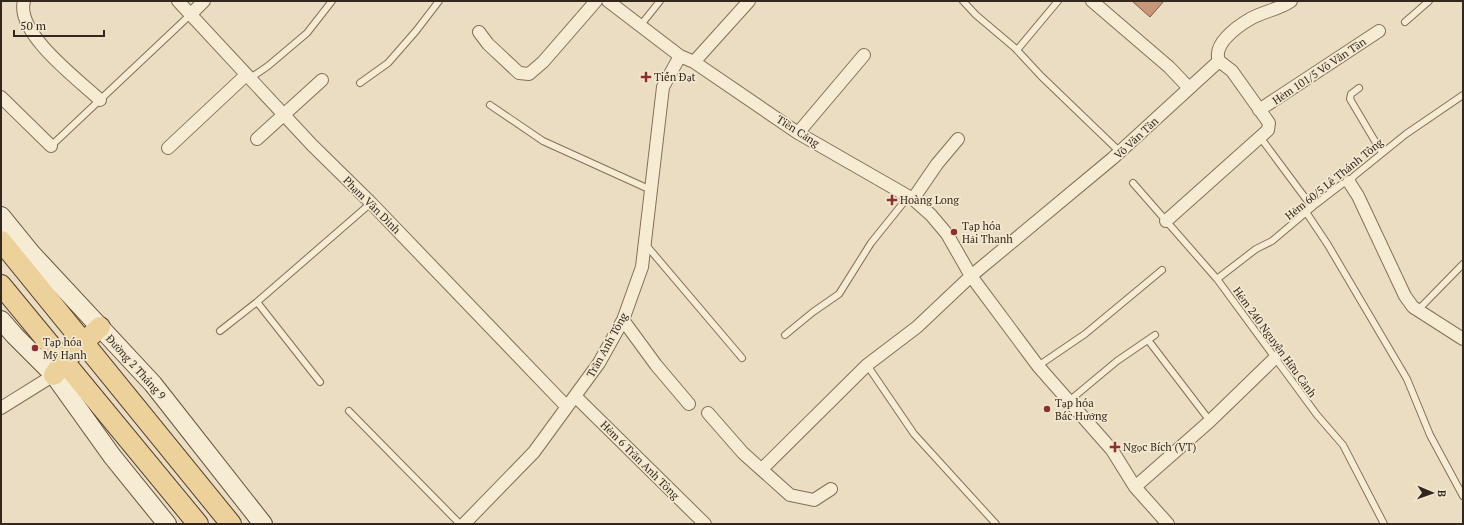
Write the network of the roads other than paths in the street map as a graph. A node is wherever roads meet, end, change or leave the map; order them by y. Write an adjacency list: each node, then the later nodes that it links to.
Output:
1 (24, 1): 32 (street)
2 (178, 1): 15 (street, Phạm Văn Dinh)
3 (204, 1): 15 (street)
4 (332, 1): 25 (lane)
5 (439, 1): 27 (lane)
6 (596, 1): 19 (street)
7 (608, 1): 17 (street, Tiền Cảng)
8 (660, 1): 17 (lane)
9 (749, 1): 24 (street)
10 (963, 1): 20 (lane)
11 (1058, 1): 20 (lane)
12 (1092, 1): 28 (street)
13 (1291, 1): 23 (street)
14 (1429, 1): 16 (lane)
15 (190, 15): 25 (street, Phạm Văn Dinh); 32 (lane)
16 (1406, 22)
17 (640, 26): 22 (street, Tiền Cảng)
18 (1379, 31): 34 (street, Hẻm 101/5 Võ Văn Tần)
19 (479, 32)
20 (1017, 50): 42 (lane)
21 (864, 55): 36 (street)
22 (680, 56): 24 (street, Tiền Cảng); 46 (street, Trần Anh Tông)
23 (1219, 61): 28 (street, Võ Văn Tần); 34 (street)
24 (694, 62): 36 (street, Tiền Cảng)
25 (248, 77): 35 (street, Phạm Văn Dinh); 41 (street)
26 (322, 80): 35 (street)
27 (360, 83)
28 (1189, 88): 42 (street, Võ Văn Tần)
29 (1358, 88): 43 (lane)
30 (1463, 96): 43 (lane, Hẻm 60/5 Lê Thánh Tông)
31 (1, 97): 40 (street)
32 (100, 100): 40 (lane)
33 (490, 105): 46 (lane)
34 (1260, 110): 37 (street)
35 (284, 115): 39 (street); 48 (street, Phạm Văn Dinh)
36 (798, 133): 47 (street, Tiền Cảng)
37 (1260, 137): 49 (lane); 52 (street)
38 (958, 138): 47 (street)
39 (257, 139)
40 (51, 146)
41 (168, 148)
42 (1120, 152): 57 (street, Võ Văn Tần)
43 (1382, 153): 44 (lane, Hẻm 60/5 Lê Thánh Tông)
44 (1349, 182): 49 (lane, Hẻm 60/5 Lê Thánh Tông); 61 (street)
45 (1133, 183): 52 (lane, Hẻm 240 Nguyễn Hữu Cảnh)
46 (651, 190): 54 (street, Trần Anh Tông)
47 (911, 198): 57 (street, Tiền Cảng); 66 (lane)
48 (371, 203): 60 (lane); 80 (street, Phạm Văn Dinh)
49 (1312, 207): 50 (lane, Hẻm 60/5 Lê Thánh Tông)
50 (1306, 212): 58 (lane, Hẻm 60/5 Lê Thánh Tông); 88 (lane)
51 (1, 216): 64 (main road, Đường 2 Tháng 9)
52 (1166, 221): 58 (lane, Hẻm 240 Nguyễn Hữu Cảnh)
53 (1, 241): 70 (main road)
54 (646, 245): 63 (street, Trần Anh Tông); 71 (lane)
55 (1463, 264): 61 (lane)
56 (1162, 270): 74 (lane)
57 (972, 276): 73 (street, Võ Văn Tần); 74 (street, Tiền Cảng)
58 (1217, 279): 72 (lane, Hẻm 240 Nguyễn Hữu Cảnh)
59 (1, 285): 75 (main road)
60 (257, 302): 65 (lane); 76 (lane)
61 (1418, 310): 68 (street)
62 (1, 320): 75 (main road)
63 (622, 320): 77 (street, Trần Anh Tông); 79 (street)
64 (100, 327): 70 (main road); 92 (main road, Đường 2 Tháng 9)
65 (220, 331)
66 (785, 334)
67 (1155, 335): 69 (lane)
68 (1463, 339)
69 (1148, 340): 78 (lane); 84 (lane)
70 (84, 343): 75 (main road); 91 (main road)
71 (742, 358)
72 (1275, 358): 84 (street); 98 (lane, Hẻm 240 Nguyễn Hữu Cảnh)
73 (867, 365): 85 (street, Võ Văn Tần); 96 (lane)
74 (1038, 366): 78 (street, Tiền Cảng)
75 (59, 368): 81 (street); 89 (main road); 90 (main road)
76 (320, 382)
77 (576, 396): 80 (street, Trần Anh Tông); 95 (street, Hẻm 6 Trần Anh Tông)
78 (1068, 401): 86 (street, Tiền Cảng)
79 (689, 404)
80 (567, 407): 94 (street, Trần Anh Tông)
81 (1, 408)
82 (349, 411): 93 (lane)
83 (708, 412): 85 (street)
84 (1210, 421): 86 (street)
85 (762, 469): 87 (street)
86 (1135, 488): 97 (street, Tiền Cảng)
87 (831, 490)
88 (1463, 496)
89 (167, 524)
90 (198, 524)
91 (231, 524)
92 (263, 524)
93 (460, 524)
94 (464, 524)
95 (705, 524)
96 (996, 524)
97 (1168, 524)
98 (1384, 524)

